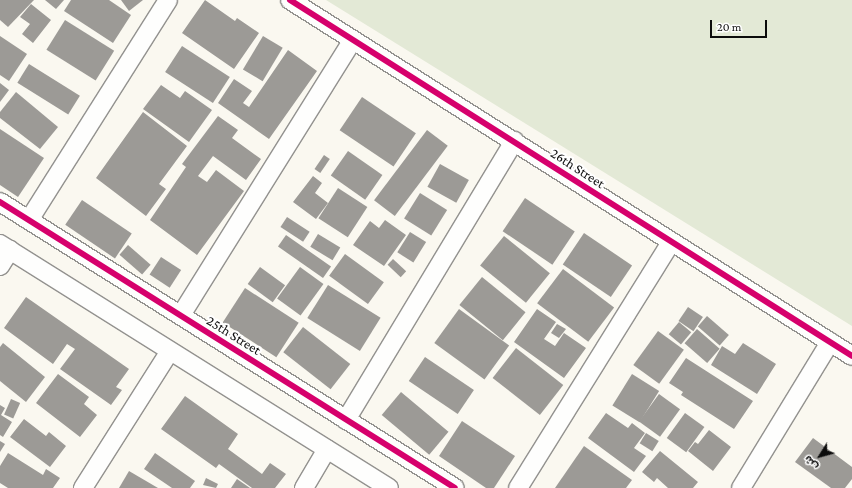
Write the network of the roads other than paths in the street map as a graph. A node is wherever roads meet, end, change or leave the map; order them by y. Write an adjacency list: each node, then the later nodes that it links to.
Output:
1 (168, 0): 6 (street)
2 (290, 0): 3 (street, 26th Street)
3 (353, 40): 4 (street, 26th Street); 10 (street)
4 (514, 141): 7 (street, 26th Street); 14 (street)
5 (0, 202): 6 (street, 25th Street)
6 (29, 220): 10 (street, 25th Street)
7 (671, 242): 11 (street, 26th Street); 20 (street)
8 (5, 247): 9 (street); 12 (street)
9 (0, 266)
10 (181, 315): 14 (street, 25th Street)
11 (830, 342): 13 (street, 26th Street); 21 (street)
12 (170, 351): 15 (street); 16 (street)
13 (852, 356)
14 (346, 420): 19 (street, 25th Street)
15 (327, 450): 17 (street); 18 (street)
16 (83, 488)
17 (304, 488)
18 (389, 488)
19 (455, 488)
20 (518, 488)
21 (741, 488)

